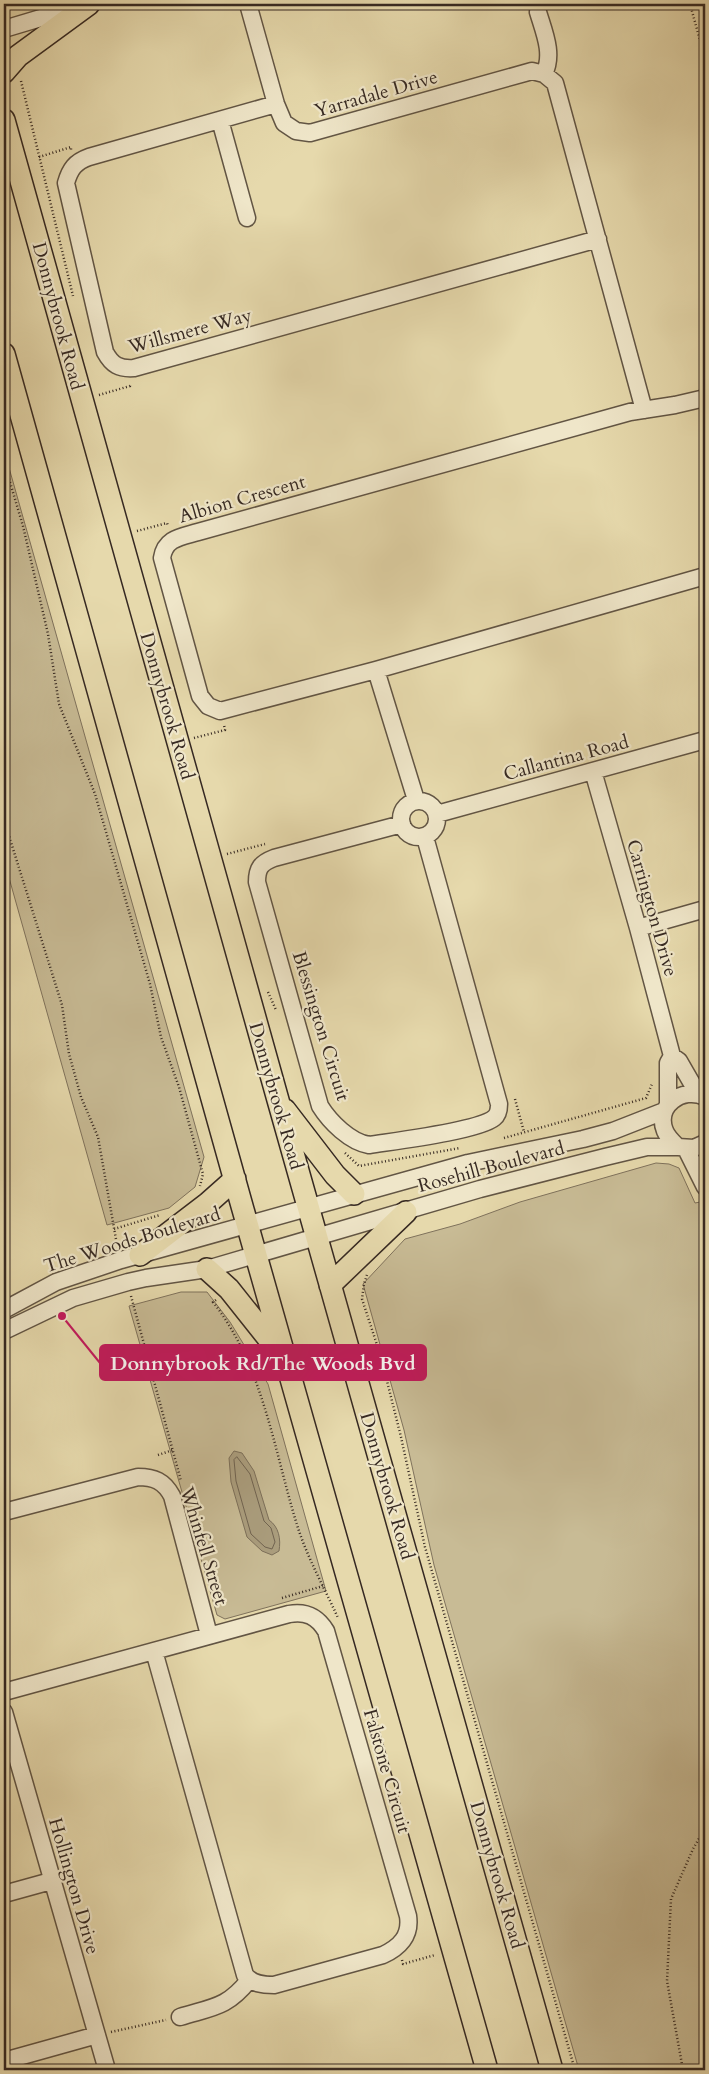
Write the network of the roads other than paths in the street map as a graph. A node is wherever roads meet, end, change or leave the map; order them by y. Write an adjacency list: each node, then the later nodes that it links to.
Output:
1 (89, 4): 4 (street); 5 (main road)
2 (248, 4): 7 (street, Yarradale Drive)
3 (538, 12): 6 (street)
4 (4, 29)
5 (4, 72)
6 (544, 74): 7 (street, Yarradale Drive); 11 (street)
7 (276, 104): 9 (street)
8 (4, 120): 27 (main road, Donnybrook Road)
9 (220, 120): 10 (street); 11 (street, Willsmere Way)
10 (247, 218)
11 (598, 239): 14 (street)
12 (4, 354): 31 (main road)
13 (705, 398): 14 (street, Albion Crescent)
14 (644, 410): 16 (street, Albion Crescent)
15 (705, 576): 16 (street)
16 (376, 670): 19 (street)
17 (705, 740): 18 (street, Callantina Road)
18 (593, 771): 20 (street, Callantina Road); 24 (street, Carrington Drive)
19 (416, 800): 20 (street); 21 (street)
20 (437, 814): 22 (street)
21 (402, 824): 22 (street); 22 (street, Blessington Circuit)
22 (425, 837)
23 (705, 909): 24 (street)
24 (638, 928): 25 (street, Carrington Drive)
25 (672, 1056): 26 (street, Carrington Drive); 28 (street, Carrington Drive)
26 (703, 1096): 28 (street, Rosehill Boulevard)
27 (278, 1100): 33 (main road); 34 (main road, Donnybrook Road)
28 (666, 1107): 30 (street, Carrington Drive); 33 (street, Rosehill Boulevard)
29 (705, 1143): 30 (street, Rosehill Boulevard)
30 (682, 1148): 32 (street, Carrington Drive); 35 (street, Rosehill Boulevard)
31 (235, 1179): 36 (main road); 39 (main road)
32 (705, 1187)
33 (354, 1194): 34 (street, Rosehill Boulevard)
34 (308, 1208): 36 (street, The Woods Boulevard); 37 (main road, Donnybrook Road)
35 (406, 1212): 37 (street, Rosehill Boulevard); 41 (main road)
36 (247, 1225): 38 (main road); 39 (street, The Woods Boulevard)
37 (316, 1238): 38 (street, Rosehill Boulevard); 41 (main road, Donnybrook Road)
38 (256, 1255): 40 (street, The Woods Boulevard); 44 (main road)
39 (131, 1258): 42 (street, The Woods Boulevard)
40 (208, 1270): 43 (street, The Woods Boulevard); 44 (main road)
41 (330, 1285): 58 (main road, Donnybrook Road)
42 (4, 1310)
43 (4, 1331)
44 (287, 1361): 57 (main road)
45 (4, 1512): 46 (street, Whinfell Street)
46 (209, 1635): 47 (street, Falstone Circuit); 52 (street, Falstone Circuit)
47 (154, 1651): 48 (street, Falstone Circuit); 52 (street)
48 (4, 1692)
49 (4, 1712): 50 (street, Hollington Drive)
50 (51, 1881): 51 (street); 54 (street, Hollington Drive)
51 (4, 1894)
52 (249, 1980): 53 (street)
53 (180, 2017)
54 (97, 2034): 55 (street); 56 (street, Hollington Drive)
55 (4, 2061)
56 (107, 2070)
57 (487, 2070)
58 (552, 2070)

